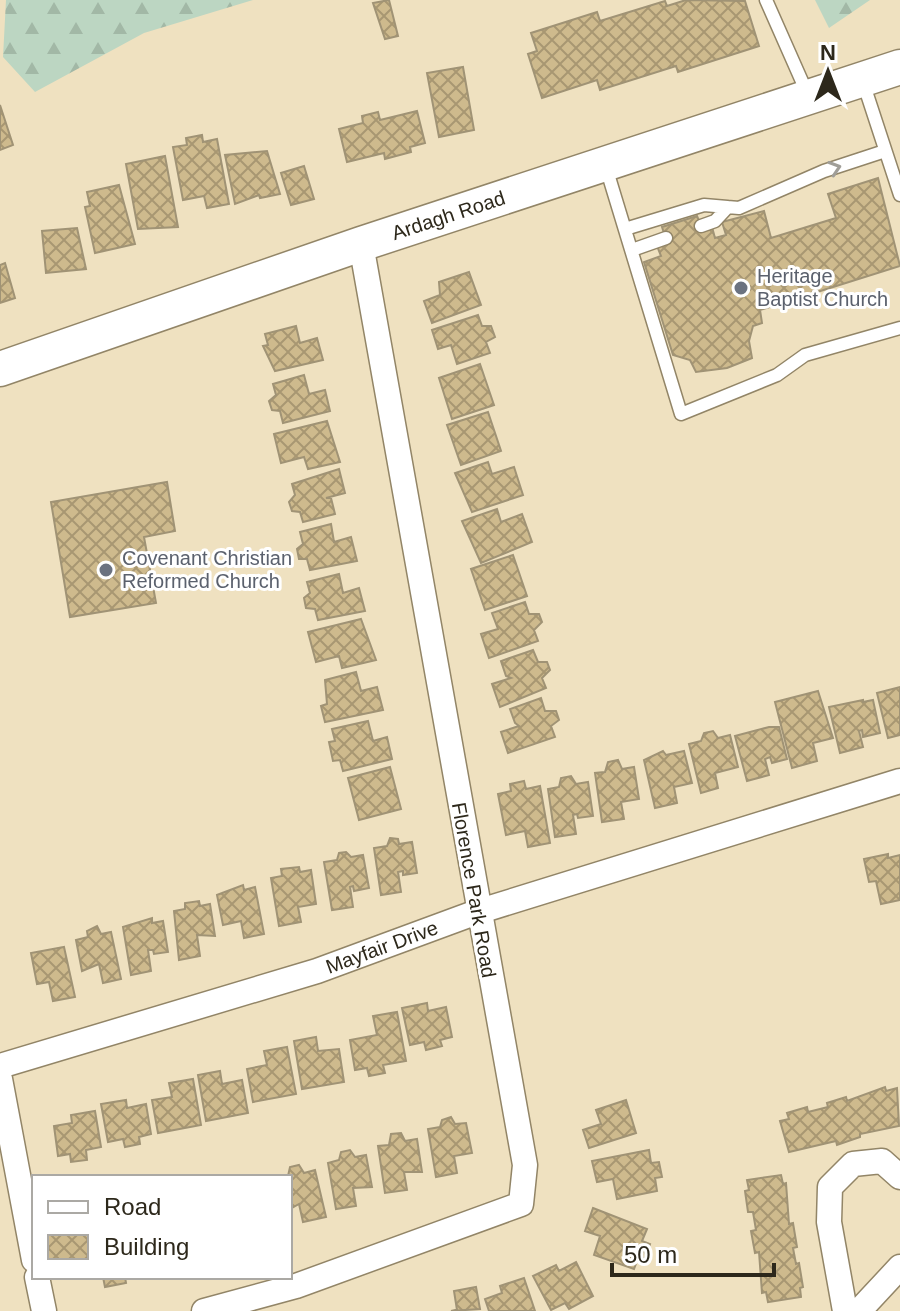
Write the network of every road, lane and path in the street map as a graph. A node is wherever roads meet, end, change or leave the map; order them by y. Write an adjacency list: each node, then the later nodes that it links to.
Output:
1 (766, 0): 4 (lane)
2 (900, 67): 3 (street, Ardagh Road)
3 (862, 79): 4 (street, Ardagh Road); 5 (lane)
4 (808, 95): 6 (street, Ardagh Road)
5 (885, 151): 7 (lane); 8 (lane, one-way to 5)
6 (605, 163): 10 (lane); 12 (street, Ardagh Road)
7 (900, 195)
8 (728, 207): 9 (lane); 10 (lane)
9 (701, 226)
10 (625, 229): 13 (lane)
11 (666, 238): 13 (lane)
12 (361, 244): 15 (street, Ardagh Road); 17 (street, Florence Park Road)
13 (632, 250): 14 (lane)
14 (900, 328)
15 (0, 369)
16 (900, 781): 17 (street, Mayfair Drive)
17 (477, 912): 18 (street, Mayfair Drive); 25 (street, Florence Park Road)
18 (0, 1066)
19 (0, 1079): 21 (street)
20 (900, 1177): 26 (street)
21 (32, 1249)
22 (900, 1267): 27 (street)
23 (37, 1279): 24 (street)
24 (44, 1311)
25 (204, 1311)
26 (845, 1311)
27 (859, 1311)

